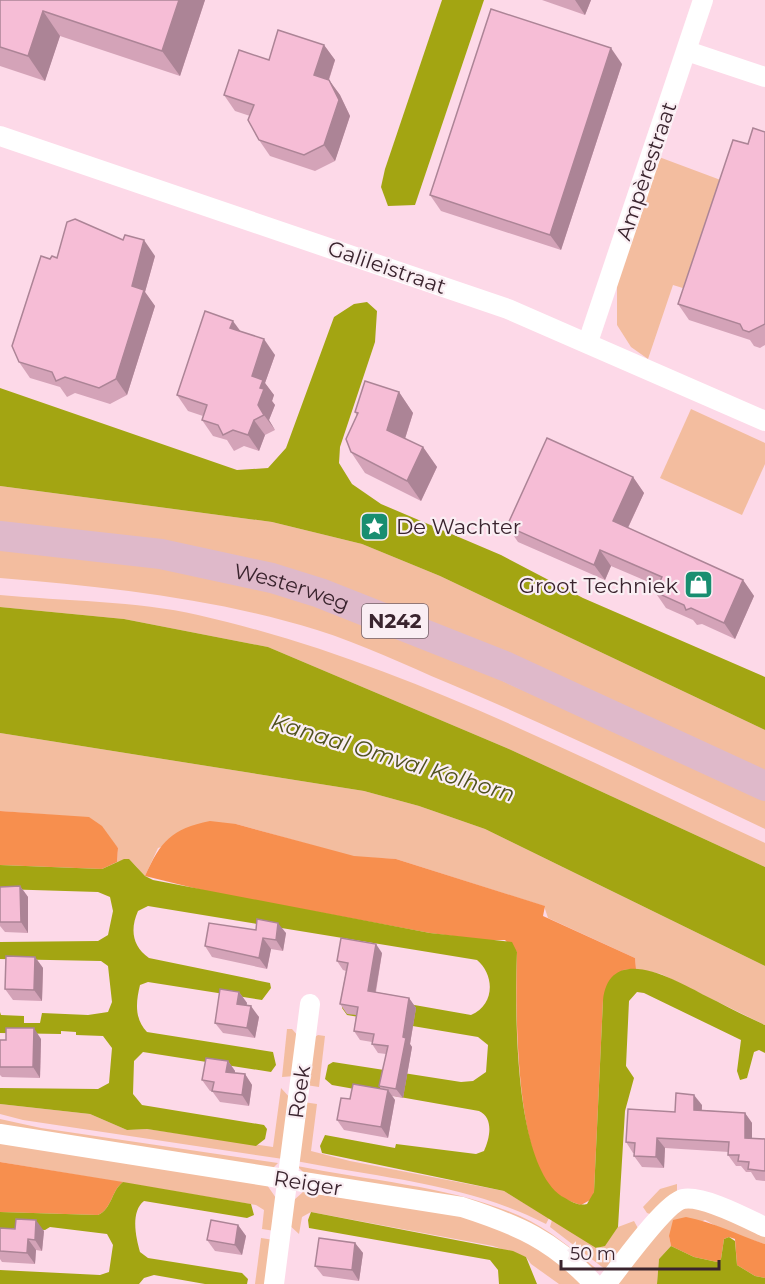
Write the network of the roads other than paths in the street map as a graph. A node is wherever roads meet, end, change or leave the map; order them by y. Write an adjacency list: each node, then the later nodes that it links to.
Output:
1 (703, 0): 2 (street, Ampèrestraat)
2 (687, 51): 3 (street); 5 (street, Ampèrestraat)
3 (765, 77)
4 (0, 136): 5 (street, Galileistraat)
5 (588, 342): 6 (street, Galileistraat)
6 (765, 421)
7 (0, 536): 8 (main road, Westerweg / N242)
8 (765, 786)
9 (310, 1004): 11 (street, Roek)
10 (0, 1134): 11 (street, Reiger)
11 (286, 1180): 13 (street, Roek); 14 (street, Reiger)
12 (765, 1227): 15 (street)
13 (274, 1284)
14 (594, 1284)
15 (606, 1284)

